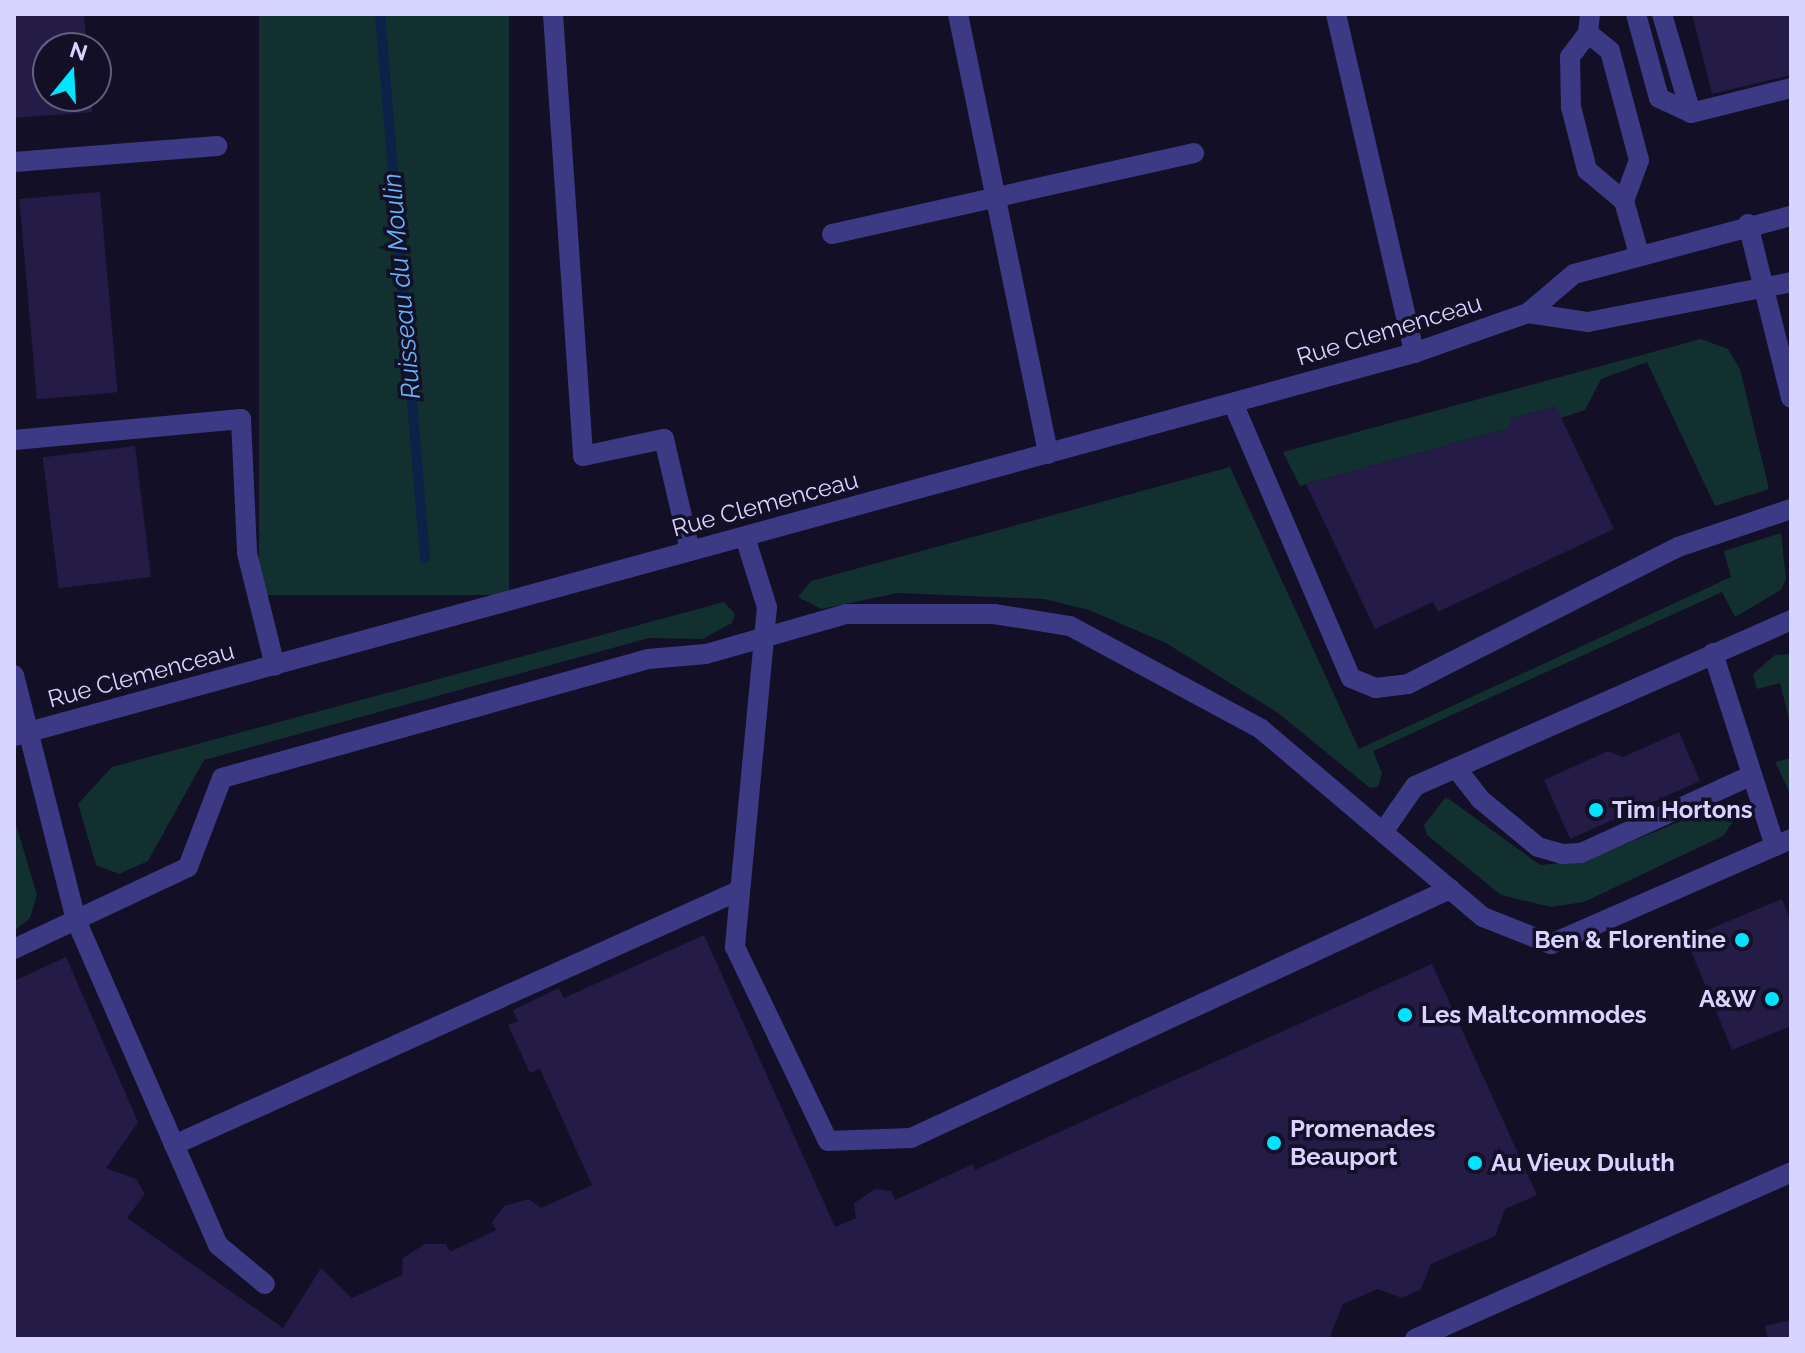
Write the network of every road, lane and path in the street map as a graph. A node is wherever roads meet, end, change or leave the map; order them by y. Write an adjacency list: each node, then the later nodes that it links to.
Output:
1 (553, 14): 28 (street)
2 (958, 14): 12 (street)
3 (1336, 14): 21 (street)
4 (1636, 14): 8 (street)
5 (1662, 14): 8 (street)
6 (1589, 24): 13 (street); 13 (street)
7 (1791, 88): 8 (street)
8 (1691, 113)
9 (217, 146): 11 (street)
10 (1194, 153): 12 (street)
11 (14, 162)
12 (995, 198): 16 (street); 25 (street)
13 (1624, 201): 17 (street)
14 (1791, 216): 15 (street, Rue Clemenceau)
15 (1748, 224): 17 (street, Rue Clemenceau); 19 (street)
16 (832, 234)
17 (1639, 254): 20 (street, Rue Clemenceau)
18 (1791, 282): 19 (street, Rue Clemenceau)
19 (1764, 288): 20 (street, Rue Clemenceau); 22 (street)
20 (1528, 313): 21 (street, Rue Clemenceau)
21 (1414, 353): 23 (street, Rue Clemenceau)
22 (1791, 398)
23 (1233, 403): 25 (street, Rue Clemenceau); 26 (street)
24 (14, 440): 32 (street)
25 (1048, 454): 27 (street, Rue Clemenceau)
26 (1791, 509)
27 (745, 537): 28 (street, Rue Clemenceau); 30 (street)
28 (690, 551): 32 (street, Rue Clemenceau)
29 (1791, 620): 31 (street)
30 (765, 637): 37 (street); 40 (street); 41 (street)
31 (1713, 653): 35 (street); 36 (street)
32 (275, 666): 34 (street, Rue Clemenceau)
33 (14, 675): 34 (street)
34 (21, 735): 41 (street)
35 (1456, 768): 36 (street); 37 (street)
36 (1752, 775): 38 (street)
37 (1383, 832): 39 (street)
38 (1783, 842): 39 (street)
39 (1450, 889): 40 (street)
40 (736, 892): 43 (street)
41 (76, 920): 42 (street); 43 (street)
42 (14, 949)
43 (174, 1145): 45 (street)
44 (1791, 1172): 46 (street)
45 (265, 1284)
46 (1415, 1339)

